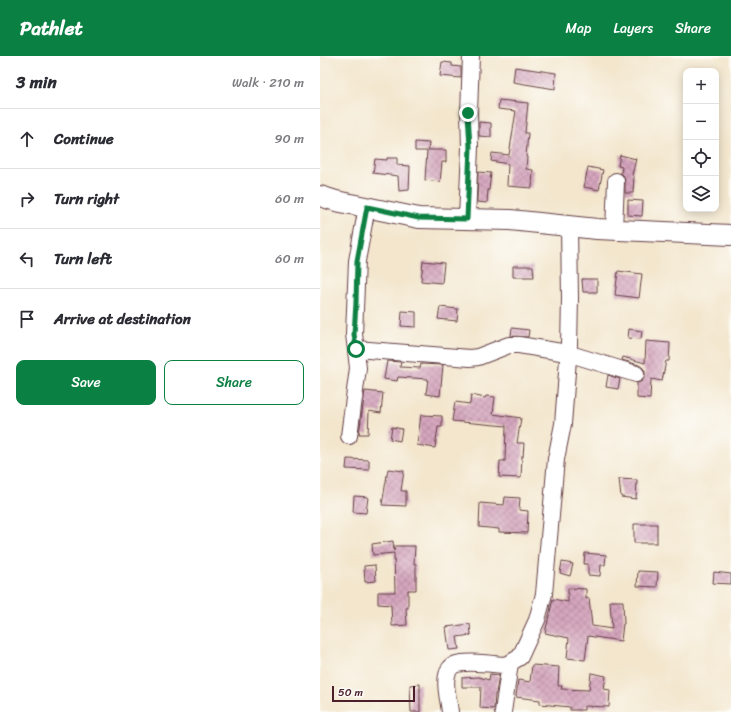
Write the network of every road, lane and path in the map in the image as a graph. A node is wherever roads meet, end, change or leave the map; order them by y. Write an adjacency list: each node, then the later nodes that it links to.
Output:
1 (471, 56): 5 (street)
2 (616, 181): 7 (street)
3 (320, 196): 4 (main road)
4 (367, 207): 5 (main road); 9 (street)
5 (467, 219): 6 (main road)
6 (569, 226): 7 (main road); 10 (street)
7 (614, 230): 8 (main road)
8 (731, 235)
9 (356, 349): 10 (street); 12 (street)
10 (567, 353): 11 (street); 13 (street)
11 (636, 374)
12 (349, 436)
13 (510, 663): 14 (street); 15 (street)
14 (450, 712)
15 (503, 712)

